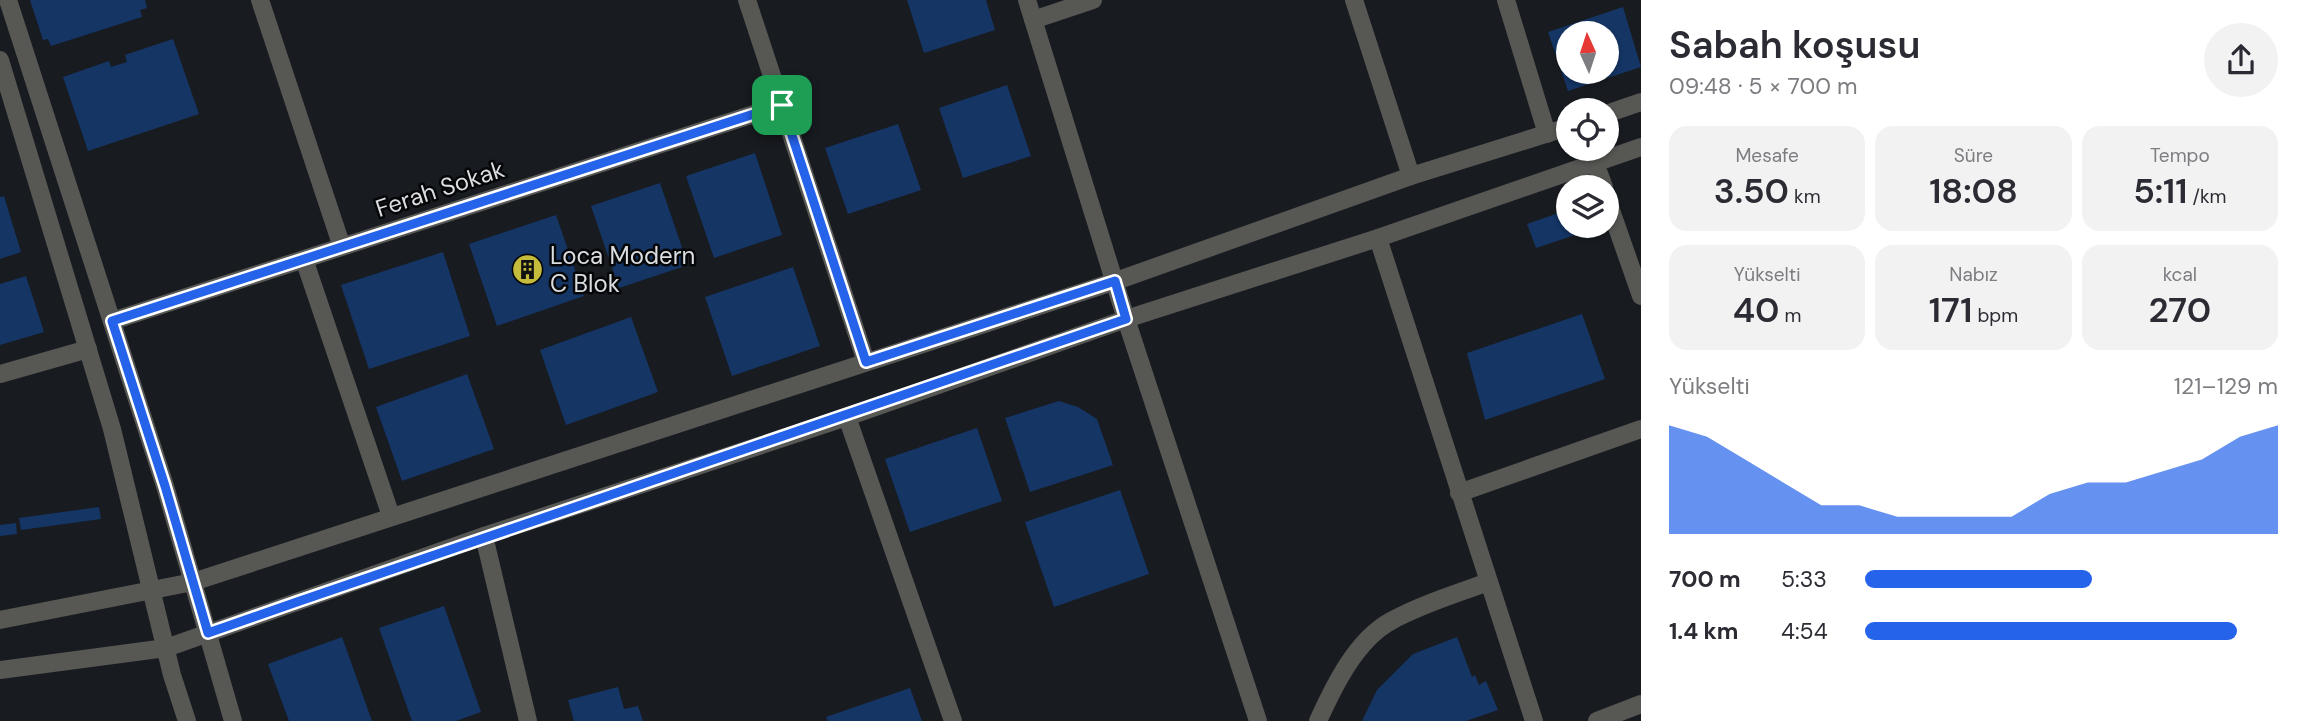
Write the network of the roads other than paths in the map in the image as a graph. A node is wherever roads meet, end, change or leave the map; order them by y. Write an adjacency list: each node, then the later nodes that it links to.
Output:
1 (8, 0): 26 (street)
2 (260, 0): 21 (street)
3 (747, 0): 11 (street)
4 (1027, 0): 8 (street)
5 (1093, 0): 8 (street)
6 (1354, 0): 18 (street)
7 (1506, 0): 14 (street)
8 (1033, 20): 23 (street)
9 (0, 60): 27 (street)
10 (1641, 102): 12 (street)
11 (782, 105): 21 (street, Ferah Sokak); 28 (street)
12 (1619, 110)
13 (1556, 131): 14 (street)
14 (1547, 134): 18 (street)
15 (1641, 147): 16 (street)
16 (1595, 163): 17 (street); 20 (street)
17 (1600, 175)
18 (1412, 176): 23 (street)
19 (1619, 233): 24 (street)
20 (1378, 238): 25 (street); 32 (street)
21 (342, 247): 22 (street, Ferah Sokak)
22 (304, 259): 26 (street, Ferah Sokak); 33 (street)
23 (1115, 281): 25 (street); 28 (street)
24 (1641, 296)
25 (1126, 319): 30 (street); 47 (street)
26 (112, 321): 35 (street)
27 (88, 349): 29 (street); 37 (street)
28 (866, 362): 33 (street)
29 (0, 374)
30 (847, 417): 34 (street); 46 (street)
31 (1641, 429): 32 (street)
32 (1460, 493): 36 (street)
33 (391, 516): 35 (street)
34 (484, 536): 39 (street); 45 (street)
35 (193, 582): 37 (street); 39 (street)
36 (1488, 582): 48 (street); 49 (street)
37 (152, 591): 38 (street); 40 (street)
38 (0, 620)
39 (208, 633): 40 (street); 44 (street)
40 (166, 648): 41 (street); 43 (street)
41 (0, 670)
42 (1641, 704): 50 (street)
43 (187, 721)
44 (233, 721)
45 (528, 721)
46 (953, 721)
47 (1258, 721)
48 (1318, 721)
49 (1534, 721)
50 (1597, 721)

